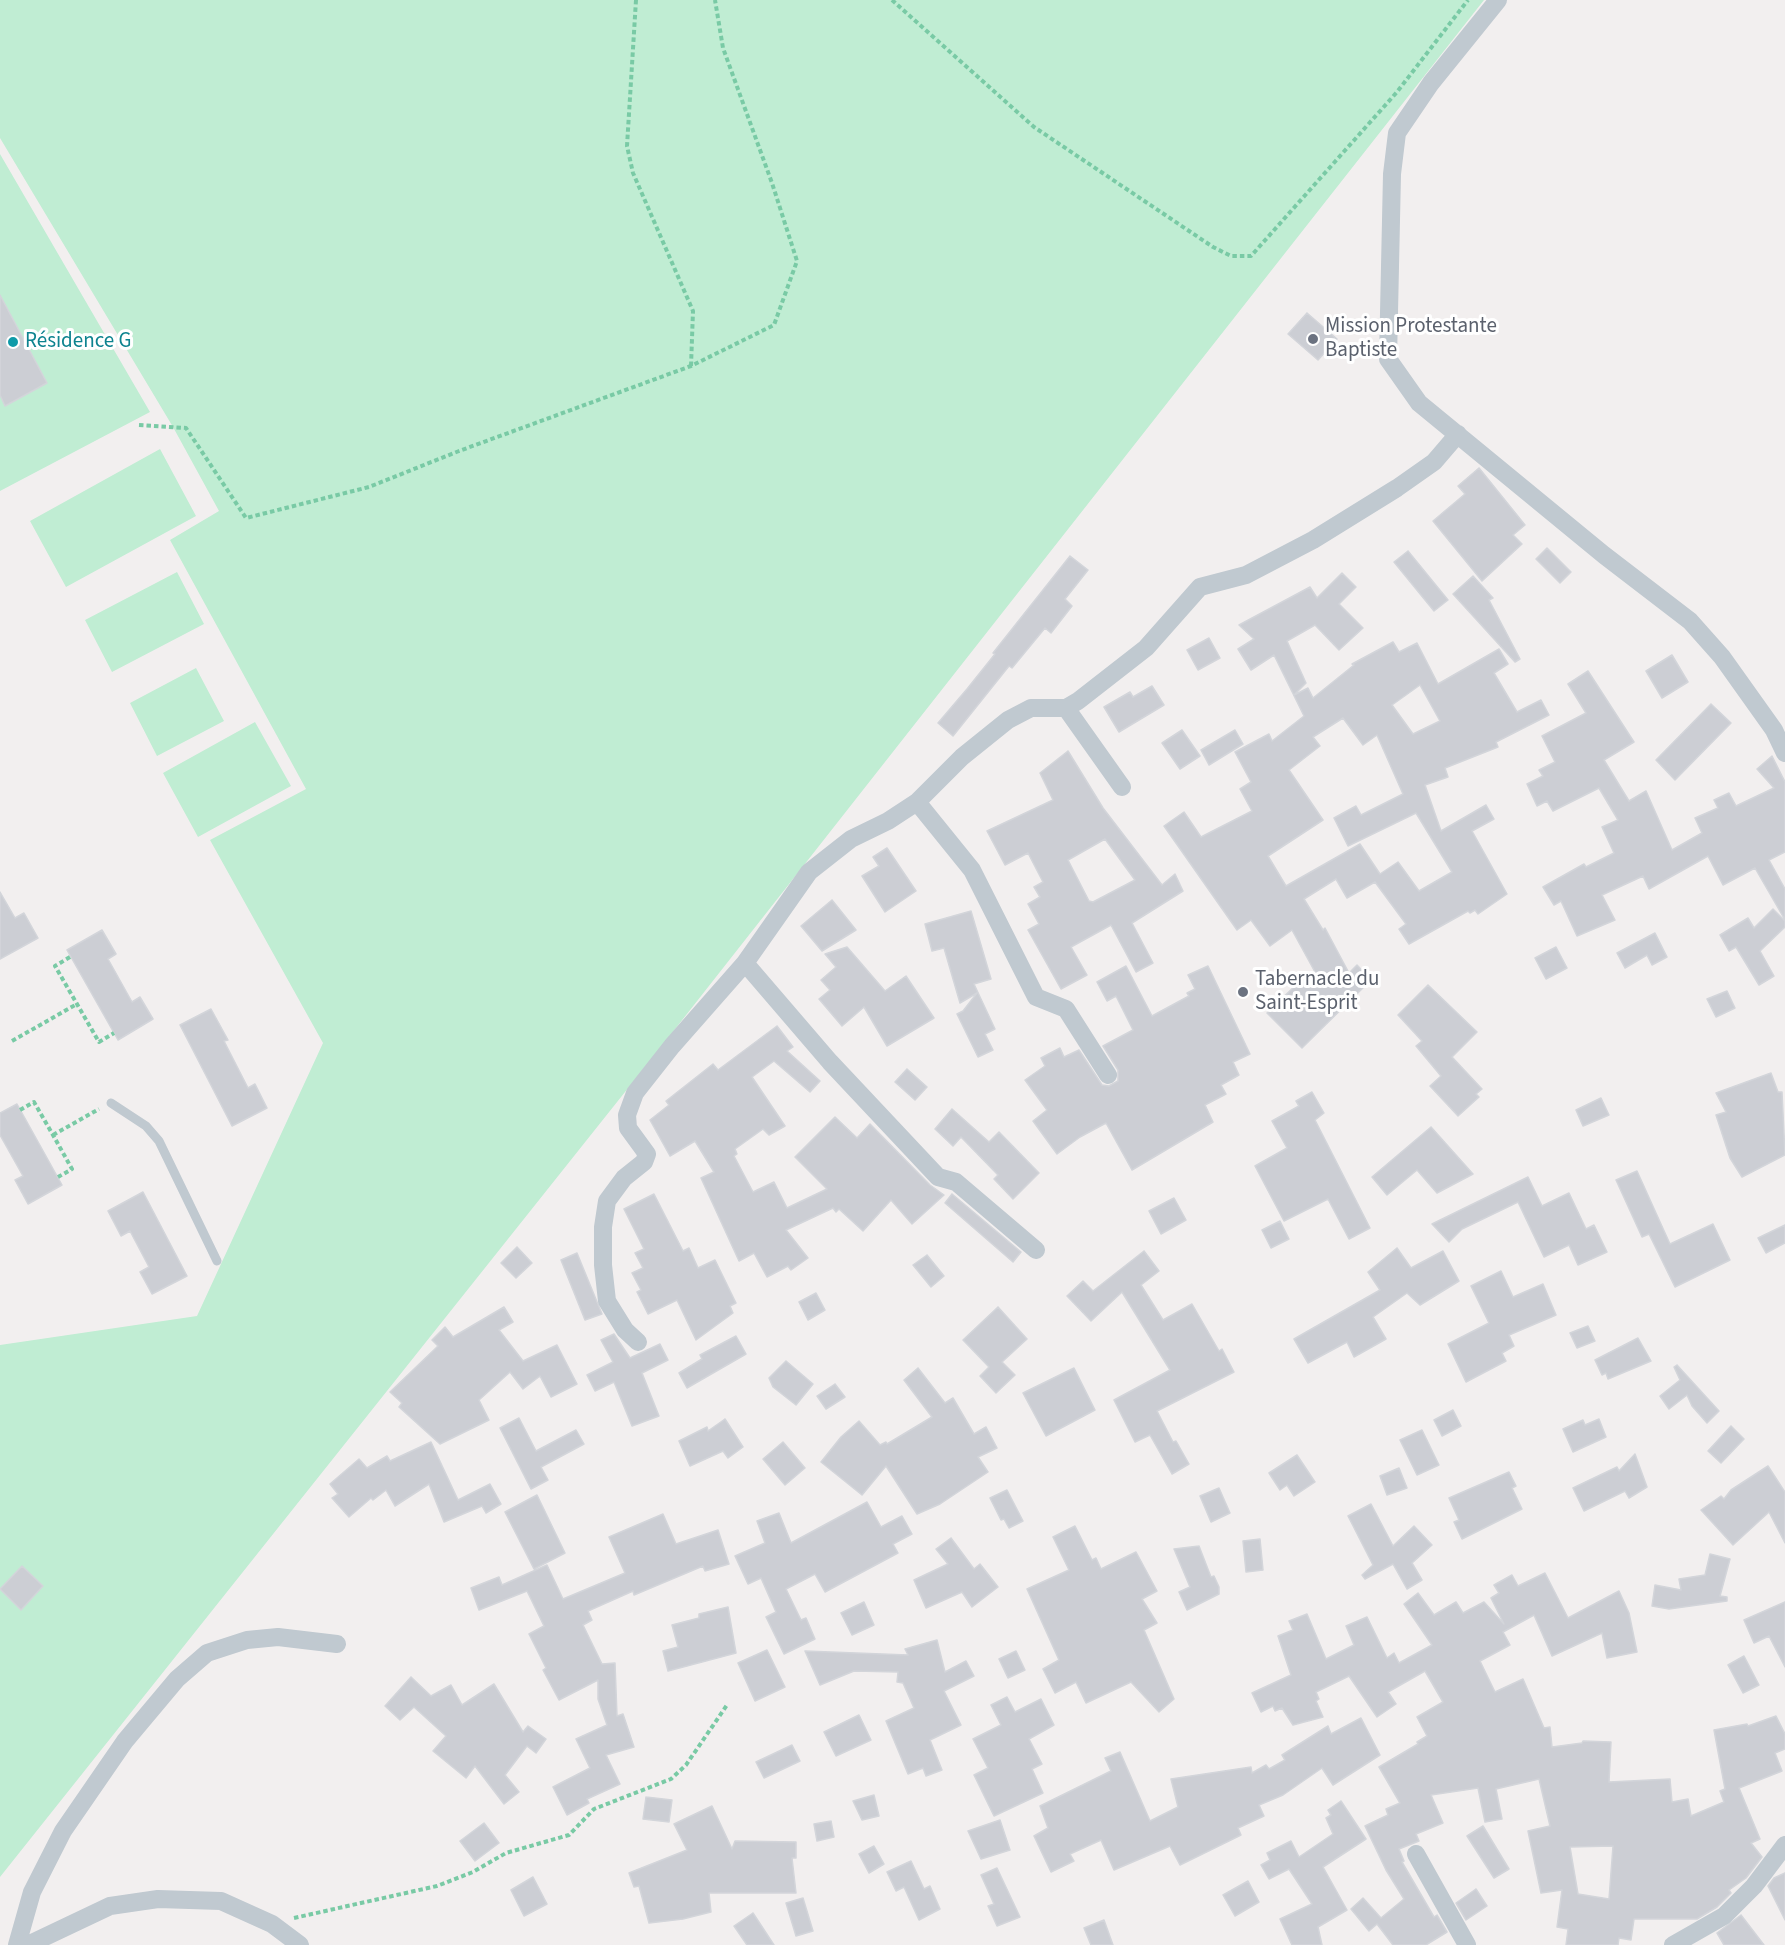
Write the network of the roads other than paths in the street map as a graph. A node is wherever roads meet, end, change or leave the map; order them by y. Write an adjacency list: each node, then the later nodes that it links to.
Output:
1 (1498, 0): 2 (street)
2 (1458, 434): 3 (street); 4 (street)
3 (1066, 708): 5 (street); 6 (street)
4 (1785, 753)
5 (1122, 787)
6 (917, 802): 7 (street); 8 (street)
7 (745, 963): 10 (street); 12 (street)
8 (1108, 1075)
9 (111, 1103): 11 (lane)
10 (1036, 1250)
11 (217, 1261)
12 (638, 1342)
13 (337, 1644): 16 (street)
14 (1785, 1845): 20 (street)
15 (1416, 1854): 19 (street)
16 (17, 1945)
17 (28, 1945): 18 (street)
18 (300, 1945)
19 (1467, 1945)
20 (1673, 1945)

